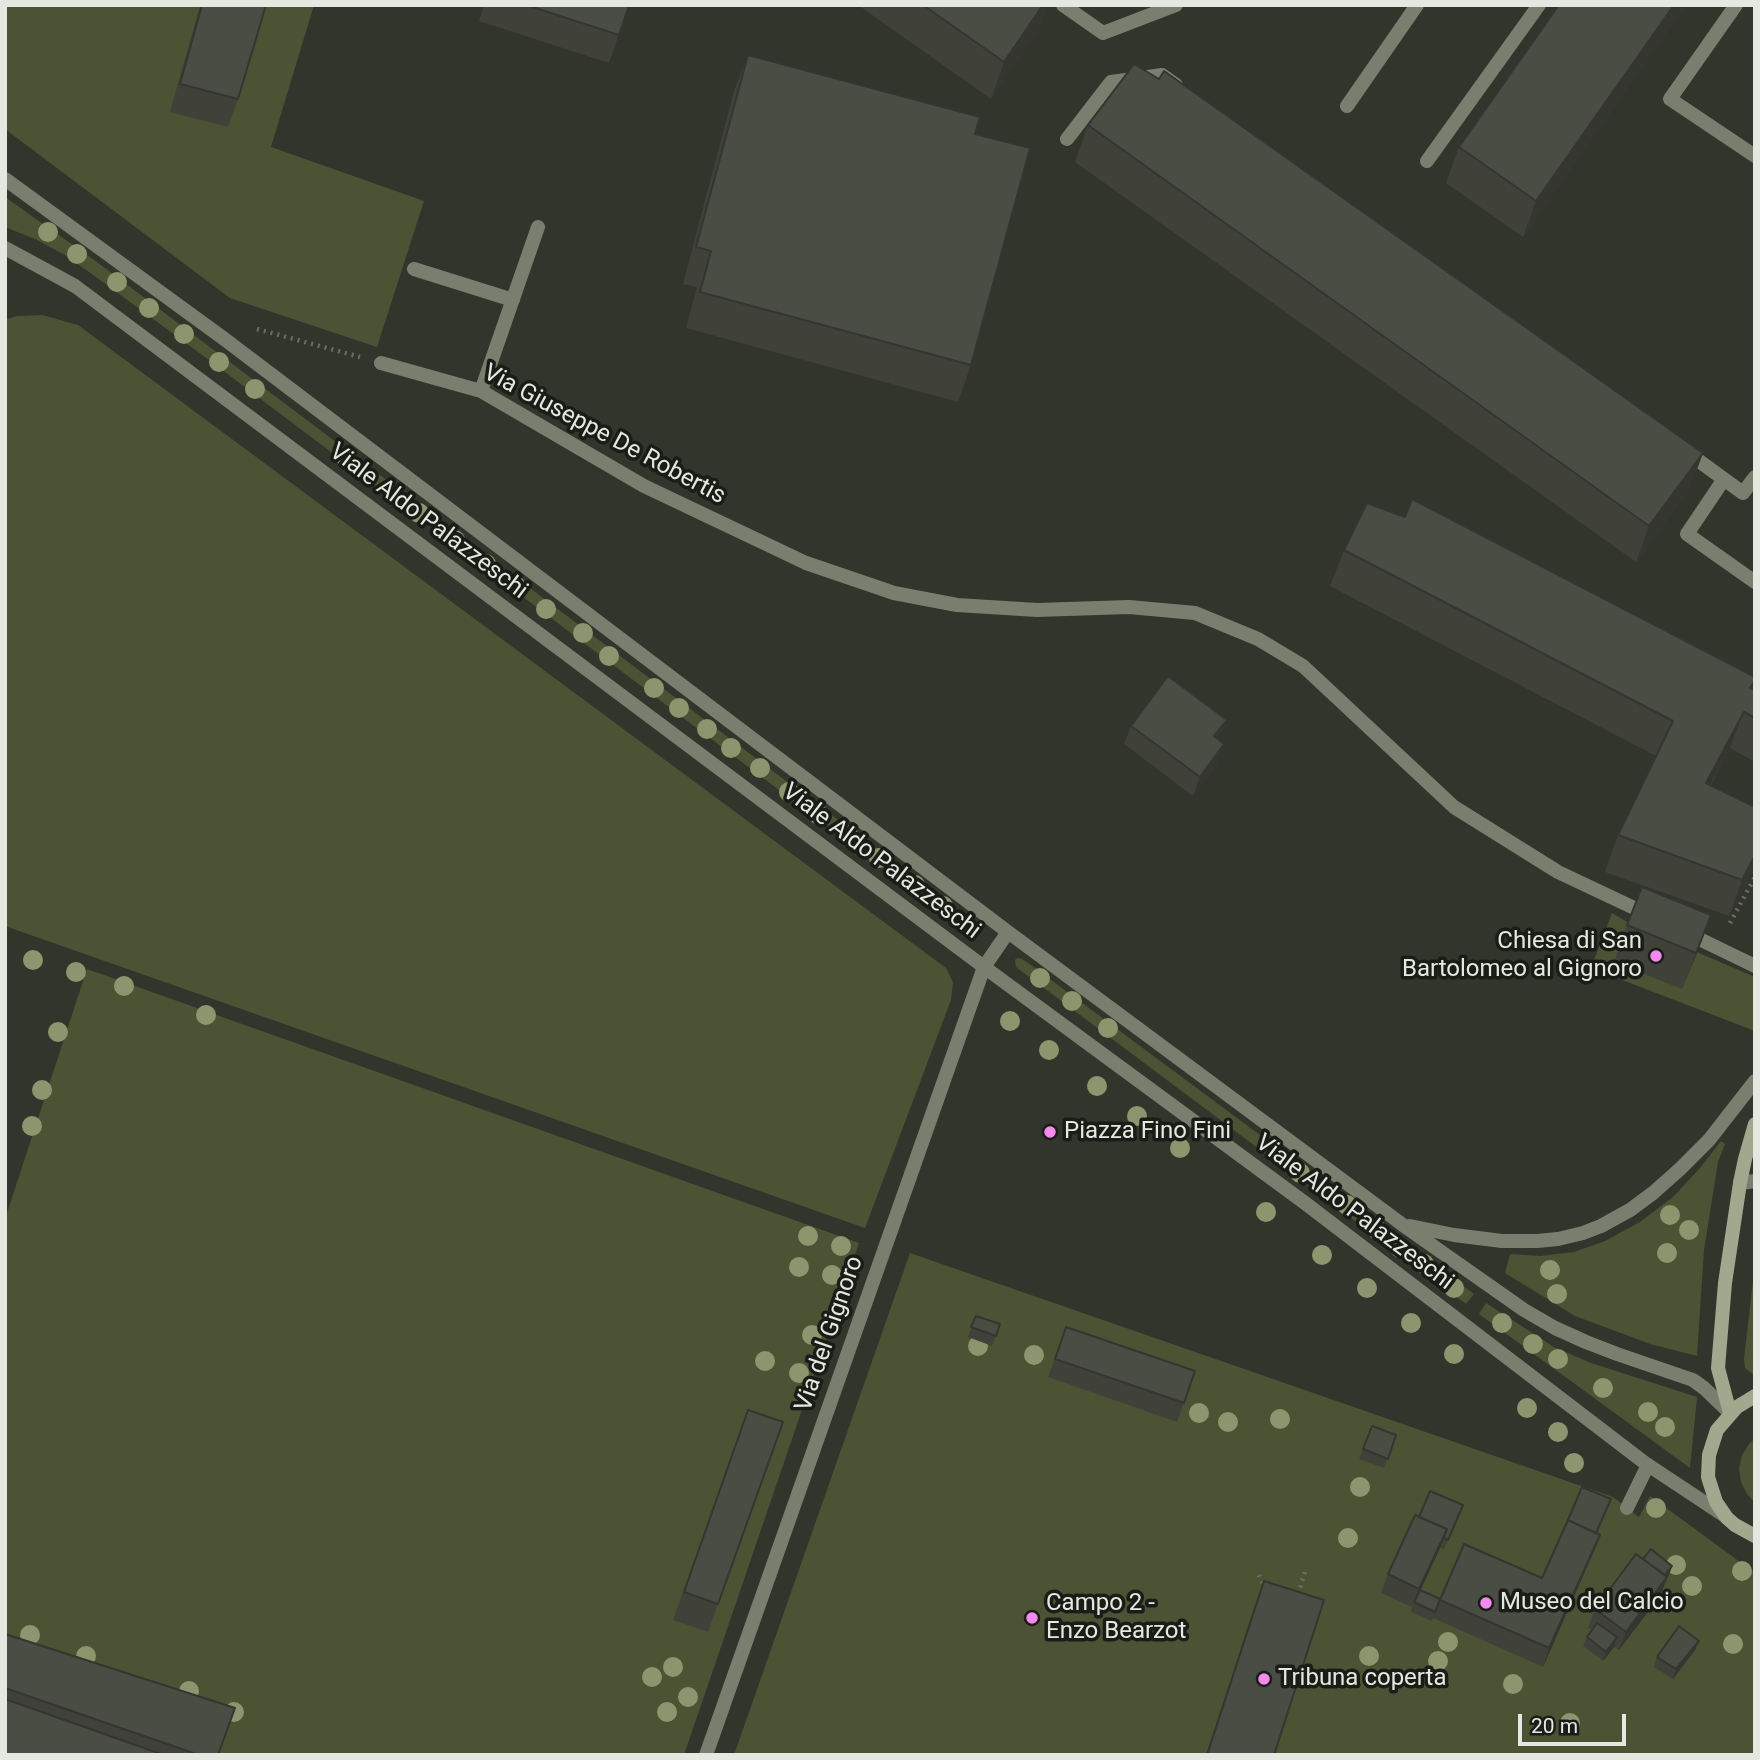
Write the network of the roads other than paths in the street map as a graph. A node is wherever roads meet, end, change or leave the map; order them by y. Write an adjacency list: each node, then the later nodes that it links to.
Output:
1 (1063, 5): 2 (street)
2 (1176, 5)
3 (1417, 5): 7 (street)
4 (1539, 5): 10 (street)
5 (1736, 5): 9 (street)
6 (1184, 91): 8 (street)
7 (1347, 106)
8 (1067, 139)
9 (1755, 156)
10 (1427, 161)
11 (5, 179): 23 (street, Viale Aldo Palazzeschi)
12 (538, 227): 15 (street)
13 (5, 248): 25 (street, Viale Aldo Palazzeschi)
14 (414, 269): 15 (street)
15 (513, 300): 17 (street)
16 (381, 363): 17 (street, Via Giuseppe De Robertis)
17 (481, 391): 24 (street, Via Giuseppe De Robertis)
18 (1668, 439): 20 (street)
19 (1755, 477): 21 (street)
20 (1724, 480): 21 (street); 22 (street)
21 (1749, 498)
22 (1755, 582)
23 (1008, 932): 25 (street, Via del Gignoro); 29 (street, Viale Aldo Palazzeschi)
24 (1755, 966)
25 (984, 967): 32 (street, Viale Aldo Palazzeschi); 36 (street, Via del Gignoro)
26 (1755, 1081): 29 (street)
27 (1755, 1124): 28 (main road)
28 (1747, 1182): 31 (main road)
29 (1403, 1225): 31 (street, Viale Aldo Palazzeschi)
30 (1755, 1396): 31 (main road)
31 (1730, 1413): 34 (main road)
32 (1648, 1465): 33 (street); 34 (street, Viale Aldo Palazzeschi)
33 (1626, 1508)
34 (1727, 1518): 35 (main road)
35 (1755, 1536)
36 (706, 1755)

